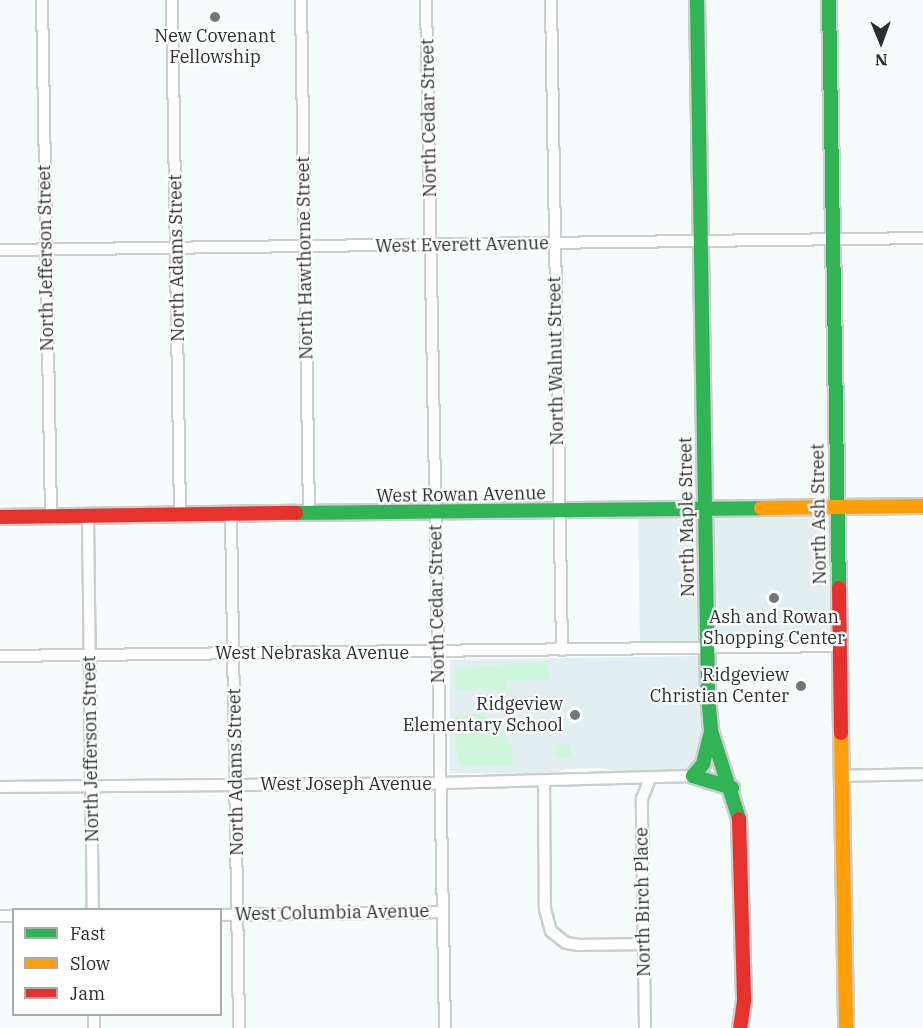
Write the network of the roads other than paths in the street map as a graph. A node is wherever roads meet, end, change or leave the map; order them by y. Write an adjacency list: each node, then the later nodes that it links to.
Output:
1 (42, 0): 15 (street, North Jefferson Street)
2 (172, 0): 14 (street, North Adams Street)
3 (301, 0): 13 (street, North Hawthorne Street)
4 (426, 0): 12 (street, North Cedar Street)
5 (551, 0): 11 (street, North Walnut Street)
6 (697, 0): 10 (main road, North Maple Street)
7 (829, 0): 9 (main road, North Ash Street)
8 (923, 238): 9 (street, West Everett Avenue)
9 (833, 239): 10 (street, West Everett Avenue); 18 (main road, North Ash Street)
10 (700, 241): 11 (street, West Everett Avenue); 19 (main road, North Maple Street)
11 (554, 244): 12 (street, West Everett Avenue); 20 (street, North Walnut Street)
12 (431, 246): 13 (street, West Everett Avenue); 21 (street, North Cedar Street)
13 (305, 247): 14 (street, West Everett Avenue); 22 (street, North Hawthorne Street)
14 (177, 248): 15 (street, West Everett Avenue); 23 (street, North Adams Street)
15 (46, 249): 16 (street, West Everett Avenue); 26 (street, North Jefferson Street)
16 (0, 250)
17 (923, 506): 18 (main road, West Rowan Avenue)
18 (837, 507): 19 (main road, West Rowan Avenue); 28 (main road, North Ash Street)
19 (705, 510): 20 (main road, West Rowan Avenue); 29 (main road, North Maple Street)
20 (558, 512): 21 (main road, West Rowan Avenue); 30 (street, North Walnut Street)
21 (435, 514): 22 (main road, West Rowan Avenue); 31 (street, North Cedar Street)
22 (309, 515): 24 (main road, West Rowan Avenue)
23 (180, 516): 24 (main road, West Rowan Avenue); 27 (main road, West Rowan Avenue)
24 (231, 516): 32 (street, North Adams Street)
25 (0, 517): 26 (main road, West Rowan Avenue)
26 (51, 517): 27 (main road, West Rowan Avenue)
27 (88, 517): 33 (street, North Jefferson Street)
28 (840, 646): 29 (street, West Nebraska Avenue); 38 (main road, North Ash Street)
29 (707, 648): 30 (street, West Nebraska Avenue); 35 (main road, North Maple Street)
30 (562, 650): 31 (street, West Nebraska Avenue)
31 (438, 652): 32 (street, West Nebraska Avenue); 41 (street, North Cedar Street)
32 (234, 654): 33 (street, West Nebraska Avenue); 42 (street, North Adams Street)
33 (89, 655): 34 (street, West Nebraska Avenue); 43 (street, North Jefferson Street)
34 (0, 656)
35 (711, 731): 37 (main road); 45 (main road, North Maple Street)
36 (923, 774): 38 (street)
37 (693, 776): 39 (street, West Joseph Avenue); 45 (main road)
38 (842, 776): 55 (main road, North Ash Street)
39 (650, 778): 40 (street, West Joseph Avenue); 50 (street, North Birch Place)
40 (544, 782): 41 (street, West Joseph Avenue); 50 (street)
41 (440, 783): 42 (street, West Joseph Avenue); 47 (street, North Cedar Street)
42 (237, 785): 43 (street, West Joseph Avenue); 49 (street, North Adams Street)
43 (92, 786): 44 (street, West Joseph Avenue); 46 (street, North Jefferson Street)
44 (0, 787)
45 (732, 788): 54 (main road, North Maple Street)
46 (93, 908)
47 (443, 912): 49 (street, West Columbia Avenue); 52 (street, North Cedar Street)
48 (222, 915): 49 (street, West Columbia Avenue)
49 (238, 915): 51 (street, North Adams Street)
50 (643, 944): 53 (street, North Birch Place)
51 (239, 1028)
52 (445, 1028)
53 (645, 1028)
54 (740, 1028)
55 (846, 1028)

